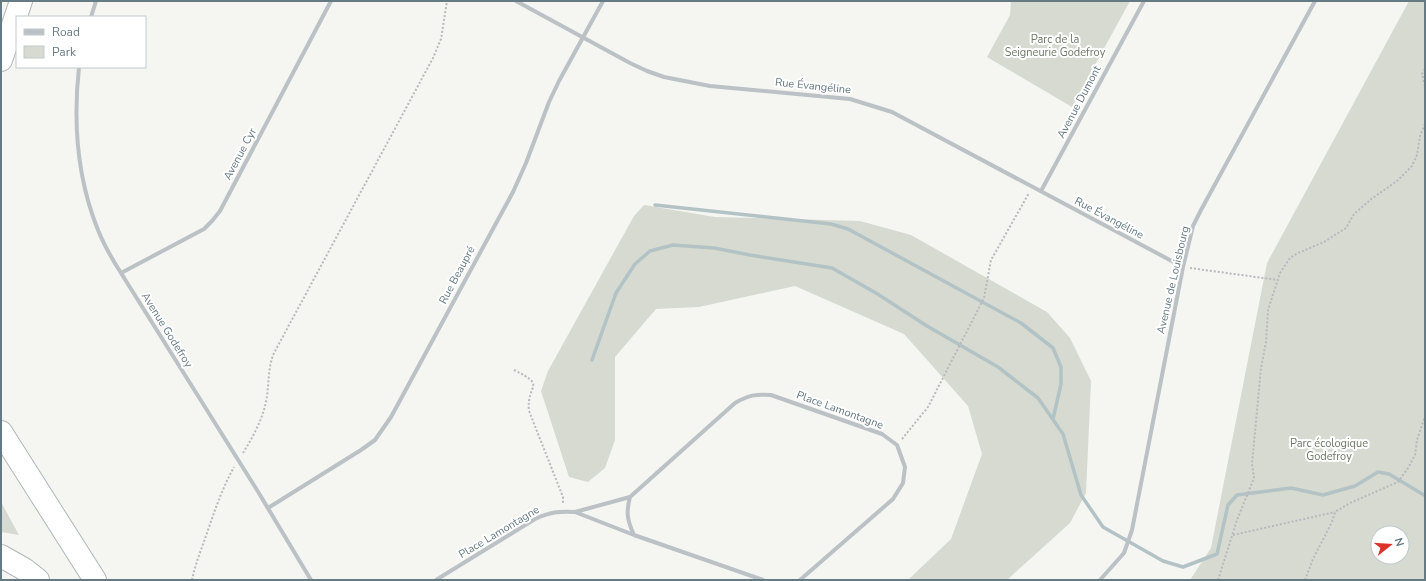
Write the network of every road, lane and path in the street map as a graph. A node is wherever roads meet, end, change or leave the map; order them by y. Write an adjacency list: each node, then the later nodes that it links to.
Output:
1 (12, 1): 11 (highway)
2 (21, 1): 13 (highway)
3 (96, 1): 10 (street)
4 (331, 1): 21 (street, Avenue Cyr)
5 (447, 1): 27 (path)
6 (516, 1): 12 (street, Rue Évangéline)
7 (603, 1): 12 (street, Rue Beaupré)
8 (1144, 1): 19 (street, Avenue Dumont)
9 (1315, 1): 20 (street, Avenue de Louisbourg)
10 (91, 16)
11 (1, 28)
12 (583, 37): 18 (street, Rue Évangéline); 31 (street, Rue Beaupré)
13 (1, 60)
14 (79, 68): 21 (street, Avenue Godefroy)
15 (1425, 70): 16 (path)
16 (1425, 86)
17 (1425, 124): 22 (path)
18 (1033, 187): 19 (street, Rue Évangéline); 26 (path)
19 (1041, 191): 20 (street, Rue Évangéline)
20 (1183, 267): 22 (path); 44 (street, Avenue de Louisbourg)
21 (120, 273): 31 (street, Avenue Godefroy)
22 (1278, 280): 35 (path)
23 (514, 370): 30 (path)
24 (1425, 416): 33 (path)
25 (1, 432): 38 (highway)
26 (897, 445): 29 (street, Place Lamontagne); 43 (street)
27 (243, 452)
28 (232, 470): 39 (path)
29 (630, 497): 32 (street, Place Lamontagne); 34 (street)
30 (563, 498)
31 (268, 508): 40 (street, Avenue Godefroy)
32 (575, 512): 34 (street, Place Lamontagne); 41 (street, Place Lamontagne)
33 (1335, 512): 35 (path); 46 (path)
34 (634, 535): 42 (street, Place Lamontagne)
35 (1233, 535): 45 (path)
36 (1, 556): 37 (highway)
37 (38, 580)
38 (95, 580)
39 (192, 580)
40 (311, 580)
41 (436, 580)
42 (763, 580)
43 (800, 580)
44 (1100, 580)
45 (1218, 580)
46 (1305, 580)

